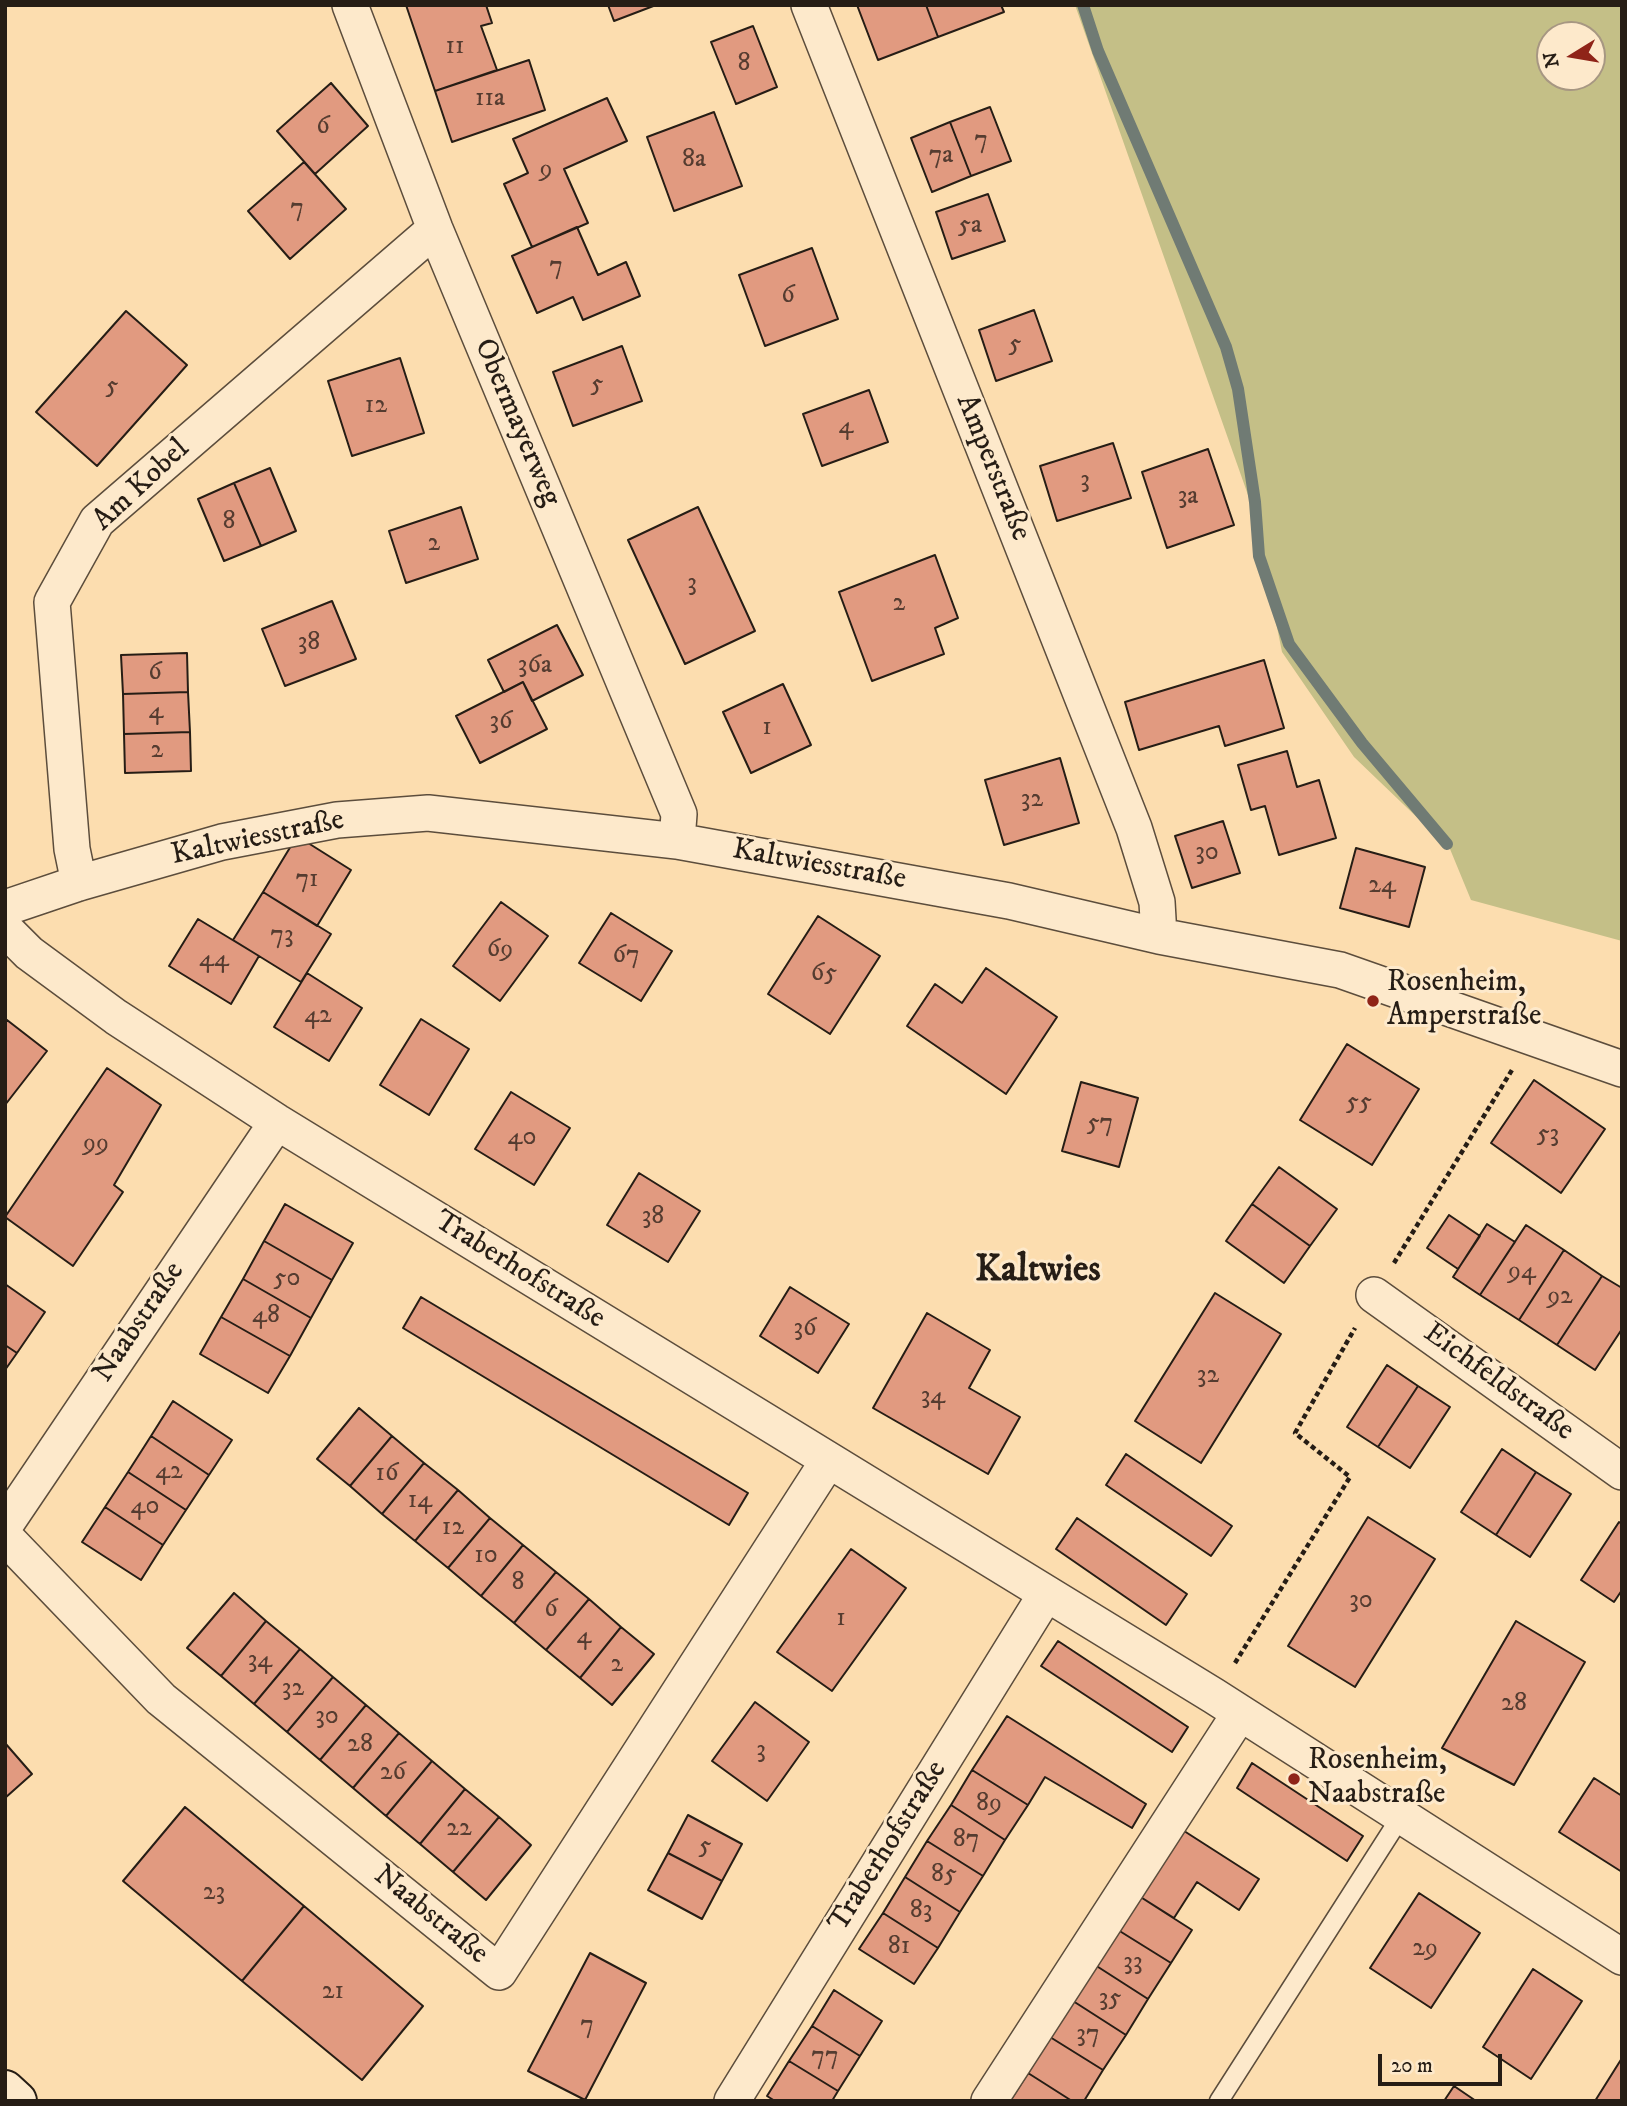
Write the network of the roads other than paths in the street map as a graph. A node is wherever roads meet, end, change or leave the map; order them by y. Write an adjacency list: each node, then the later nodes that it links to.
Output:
1 (350, 5): 3 (street, Obermayerweg)
2 (809, 5): 8 (street, Amperstraße)
3 (435, 229): 4 (street, Obermayerweg); 5 (street, Am Kobel)
4 (677, 841): 5 (street, Kaltwiesstraße); 8 (street, Kaltwiesstraße)
5 (79, 883): 6 (street, Kaltwiesstraße)
6 (5, 908)
7 (5, 929): 10 (street, Traberhofstraße)
8 (1159, 936): 9 (street, Kaltwiesstraße)
9 (1622, 1069)
10 (277, 1122): 12 (street, Traberhofstraße); 14 (street, Naabstraße)
11 (1374, 1295): 13 (street, Eichfeldstraße)
12 (828, 1461): 15 (street, Naabstraße); 16 (street, Traberhofstraße)
13 (1622, 1472)
14 (5, 1525)
15 (5, 1537)
16 (1046, 1594): 17 (street, Traberhofstraße); 22 (street, Traberhofstraße)
17 (1227, 1705): 18 (street, Traberhofstraße); 23 (street)
18 (1400, 1818): 19 (street, Traberhofstraße); 24 (lane)
19 (1622, 1957)
20 (5, 2090): 21 (main road)
21 (17, 2101)
22 (732, 2101)
23 (989, 2101)
24 (1219, 2101)

